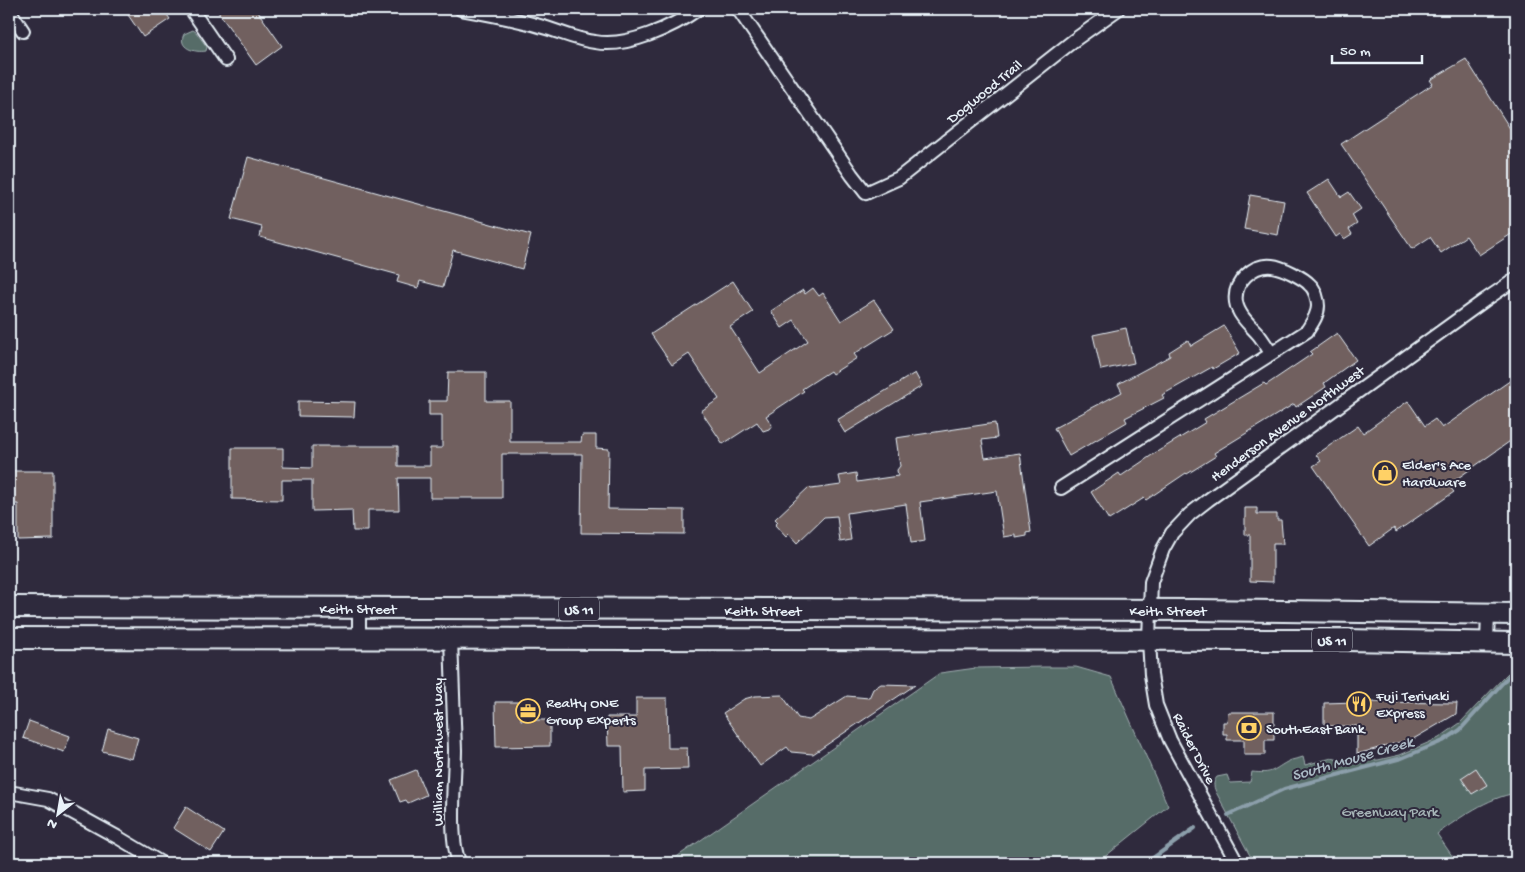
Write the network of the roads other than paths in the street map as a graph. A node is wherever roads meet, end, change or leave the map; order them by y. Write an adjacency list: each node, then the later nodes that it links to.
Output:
1 (190, 9): 8 (street)
2 (461, 9): 3 (street)
3 (698, 9)
4 (738, 9): 5 (street, Dogwood Trail)
5 (1118, 9)
6 (9, 10): 7 (street)
7 (23, 31)
8 (226, 60)
9 (1516, 279): 16 (street, Henderson Avenue Northwest)
10 (1271, 353): 10 (street); 11 (street)
11 (1061, 488)
12 (178, 607): 13 (main road, Keith Street / US 11); 14 (main road, Keith Street / US 11); 20 (main road)
13 (9, 608)
14 (359, 608): 15 (main road, Keith Street / US 11); 21 (street)
15 (927, 610): 16 (main road, Keith Street / US 11); 24 (main road)
16 (1150, 610): 17 (main road, Keith Street / US 11); 23 (street, Henderson Avenue Northwest)
17 (1488, 614): 18 (main road, Keith Street / US 11); 25 (street)
18 (1516, 614)
19 (9, 638): 20 (main road, Keith Street / US 11)
20 (130, 638): 21 (main road, Keith Street / US 11)
21 (359, 639): 22 (main road, Keith Street / US 11)
22 (451, 639): 24 (main road, Keith Street / US 11); 29 (street, William Northwest Way)
23 (1149, 640): 24 (main road, Keith Street / US 11); 25 (main road, Keith Street / US 11); 30 (street, Raider Drive)
24 (817, 641)
25 (1487, 642): 26 (main road, Keith Street / US 11)
26 (1516, 643)
27 (9, 792): 28 (street)
28 (161, 863)
29 (460, 863)
30 (1237, 863)

